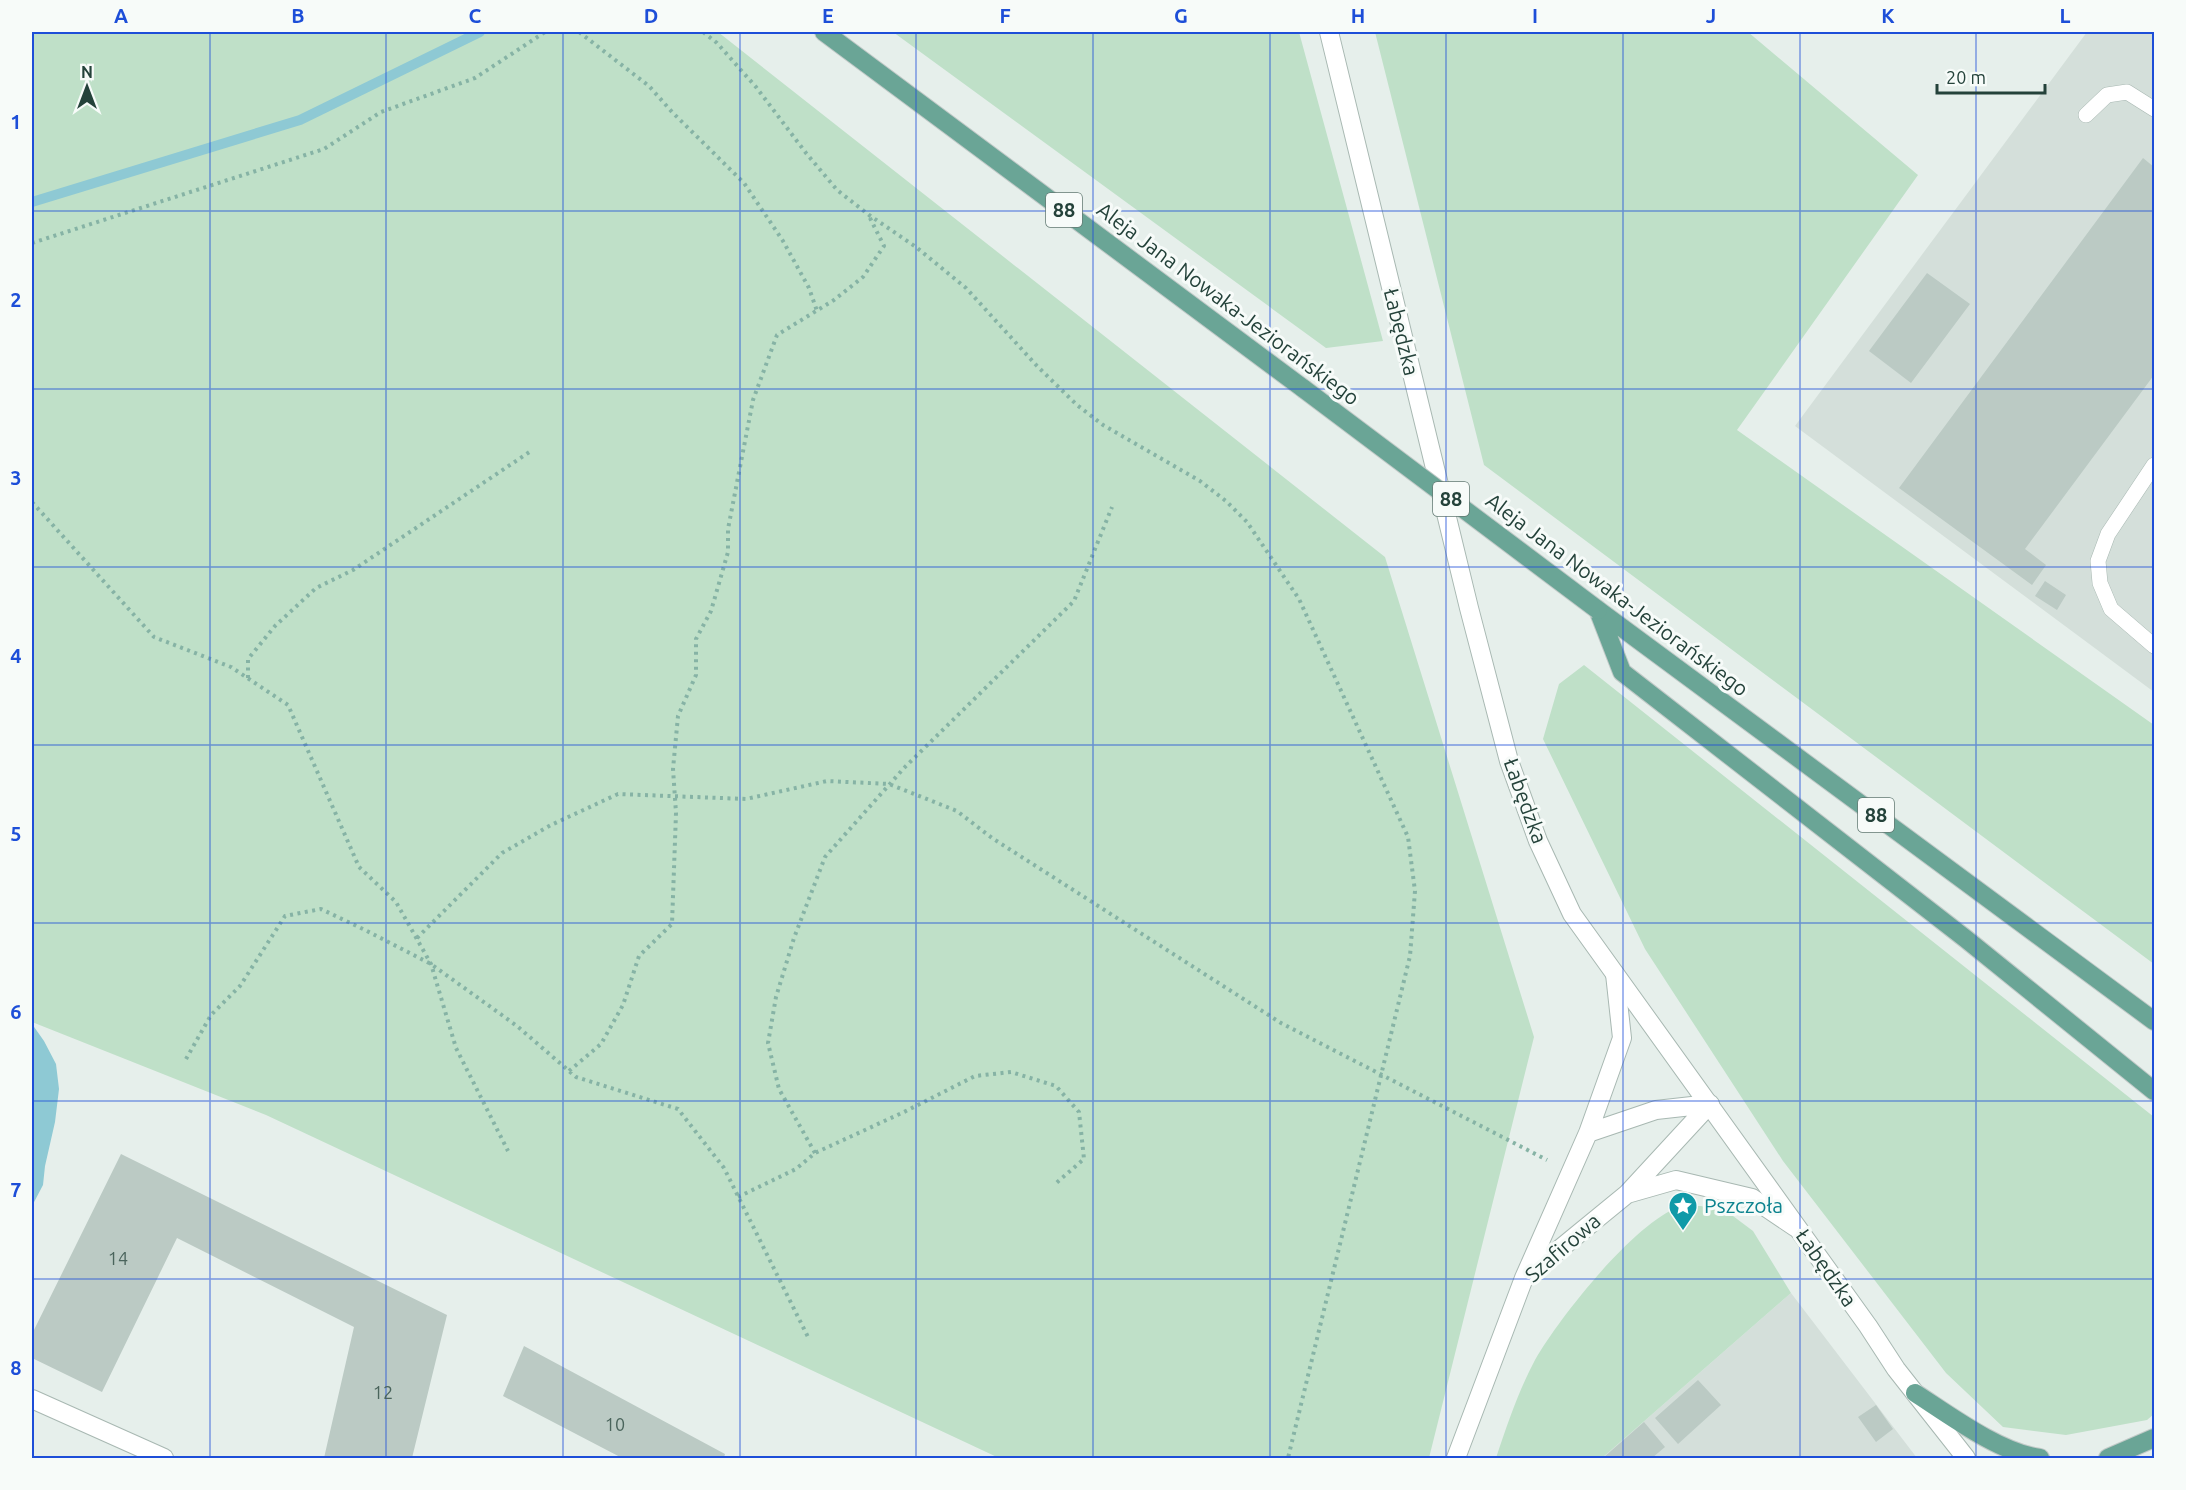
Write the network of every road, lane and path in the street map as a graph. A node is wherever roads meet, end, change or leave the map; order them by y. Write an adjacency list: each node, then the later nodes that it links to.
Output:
1 (544, 32): 9 (path)
2 (579, 32): 10 (path)
3 (703, 32): 8 (path)
4 (824, 32): 15 (main road, Aleja Jana Nowaka-Jeziorańskiego / 88, bridge)
5 (1329, 32): 22 (street, Łabędzka)
6 (2154, 109): 7 (lane)
7 (2086, 116)
8 (869, 215): 10 (path); 26 (path)
9 (32, 243)
10 (817, 310): 19 (path)
11 (531, 451): 17 (path)
12 (2154, 465): 16 (lane)
13 (32, 502): 17 (path)
14 (1112, 507): 18 (path)
15 (1598, 610): 23 (main road, Aleja Jana Nowaka-Jeziorańskiego / 88); 27 (main road)
16 (2154, 646)
17 (249, 679): 20 (path)
18 (889, 784): 19 (path); 26 (path); 31 (path)
19 (675, 797): 20 (path); 25 (path)
20 (417, 938): 21 (path)
21 (431, 964): 24 (path); 25 (path); 30 (path)
22 (1615, 974): 28 (street, Łabędzka); 29 (street)
23 (2154, 1021)
24 (186, 1059)
25 (569, 1071): 35 (path)
26 (1381, 1073): 32 (path); 43 (path)
27 (2154, 1091)
28 (1710, 1104): 29 (street); 34 (street, Szafirowa); 36 (street, Łabędzka)
29 (1588, 1133): 37 (street)
30 (508, 1151)
31 (815, 1153): 33 (path); 35 (path)
32 (1550, 1161)
33 (1055, 1185)
34 (1627, 1194): 36 (street); 37 (street, Szafirowa)
35 (738, 1197): 38 (path)
36 (1798, 1228): 39 (street, Łabędzka)
37 (1524, 1278): 44 (street, Szafirowa)
38 (808, 1337)
39 (1915, 1393): 45 (street, Łabędzka); 46 (main road)
40 (32, 1399): 42 (street)
41 (2154, 1438): 47 (main road)
42 (164, 1458)
43 (1288, 1458)
44 (1456, 1458)
45 (1966, 1458)
46 (2040, 1458)
47 (2108, 1458)

